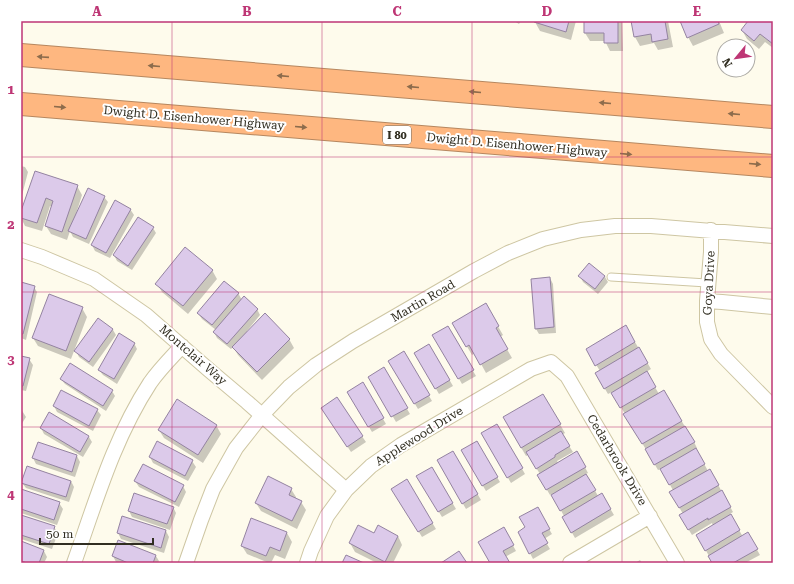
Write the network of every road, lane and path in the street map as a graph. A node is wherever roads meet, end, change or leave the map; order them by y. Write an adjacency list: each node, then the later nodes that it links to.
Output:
1 (21, 55): 3 (highway, one-way to 1)
2 (21, 104): 4 (highway, Dwight D. Eisenhower Highway / I 80, one-way to 4)
3 (773, 117)
4 (773, 166)
5 (711, 230): 6 (street, Martin Road); 9 (street, Goya Drive); 15 (street, Martin Road)
6 (773, 236)
7 (21, 250): 12 (street, Montclair Way)
8 (611, 277): 9 (lane)
9 (707, 283): 10 (street, Goya Drive)
10 (707, 302): 11 (street); 14 (street, Goya Drive)
11 (773, 307)
12 (182, 346): 15 (street, Montclair Way); 18 (street)
13 (551, 362): 16 (street, Applewood Drive); 17 (street, Cedarbrook Drive)
14 (773, 407)
15 (262, 415): 16 (street, Montclair Way); 19 (street, Martin Road)
16 (346, 490): 20 (street, Applewood Drive)
17 (650, 516): 21 (street); 22 (street, Cedarbrook Drive)
18 (74, 563)
19 (186, 563)
20 (307, 563)
21 (570, 563)
22 (677, 563)

